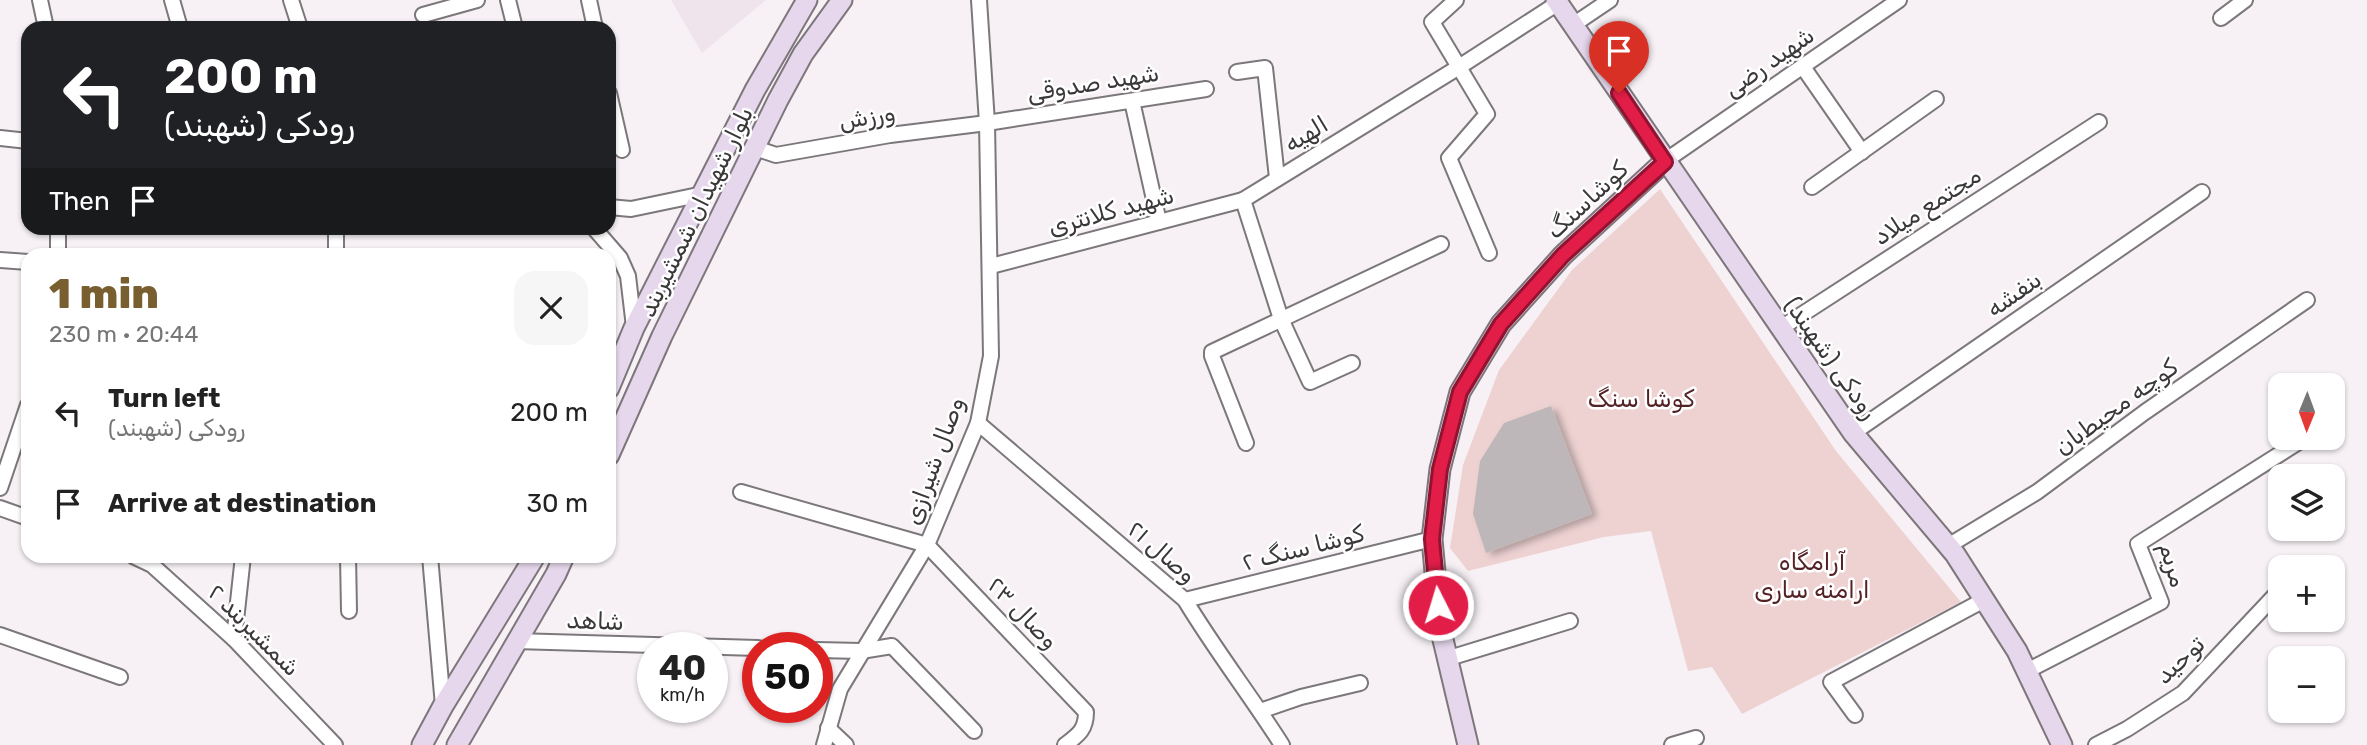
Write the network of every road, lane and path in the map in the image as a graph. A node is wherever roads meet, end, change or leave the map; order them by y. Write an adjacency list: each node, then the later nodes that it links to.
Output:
1 (40, 0): 17 (street)
2 (172, 0): 18 (street)
3 (291, 0): 19 (street)
4 (477, 0): 15 (street)
5 (508, 0): 20 (street)
6 (589, 0): 21 (street)
7 (807, 0): 41 (main road, بلوار شهیدان شمشیربند)
8 (842, 0): 34 (main road, بلوار شهیدان شمشیربند)
9 (979, 0): 30 (street, وصال شیرازی)
10 (1456, 0): 23 (street)
11 (1610, 0): 22 (street)
12 (1899, 0): 24 (street, شهید رضی)
13 (2245, 0): 16 (street)
14 (1557, 1): 22 (main road, رودکی (شهبند)); 23 (street, الهیه)
15 (423, 15)
16 (2221, 18)
17 (44, 21)
18 (178, 21)
19 (298, 21)
20 (513, 21)
21 (594, 21)
22 (1573, 25): 37 (main road, رودکی (شهبند))
23 (1459, 67): 38 (street, الهیه); 47 (street)
24 (1802, 67): 36 (street); 37 (street, شهید رضی)
25 (1237, 72): 38 (street)
26 (1206, 89): 28 (street, شهید صدوقی)
27 (1936, 99): 36 (street)
28 (1132, 101): 30 (street, شهید صدوقی); 44 (street)
29 (2099, 122): 54 (street, مجتمع میلاد)
30 (987, 123): 34 (street, ورزش); 50 (street, وصال شیرازی)
31 (616, 126): 35 (street)
32 (0, 138): 33 (street)
33 (21, 140)
34 (755, 148): 60 (main road, بلوار شهیدان شمشیربند)
35 (621, 150)
36 (1862, 152): 39 (street)
37 (1665, 162): 54 (main road, رودکی (شهبند)); 67 (main road, کوشاسنگ)
38 (1277, 178): 42 (street, الهیه)
39 (1812, 187)
40 (2202, 192): 59 (street, بنفشه)
41 (703, 194): 43 (street); 53 (main road, بلوار شهیدان شمشیربند)
42 (1242, 200): 44 (street, شهید کلانتری); 52 (street)
43 (616, 208)
44 (1159, 222): 50 (street, شهید کلانتری)
45 (1441, 244): 52 (street)
46 (616, 253): 53 (street)
47 (1489, 253)
48 (0, 260): 49 (street)
49 (21, 262)
50 (991, 266): 57 (street, وصال شیرازی)
51 (2307, 300): 69 (street, کوچه محیط‌بان)
52 (1281, 319): 55 (street); 61 (street)
53 (634, 328): 56 (main road, بلوار شهیدان شمشیربند)
54 (1781, 328): 59 (main road, رودکی (شهبند))
55 (1352, 363)
56 (616, 371)
57 (978, 423): 68 (street, وصال شیرازی); 76 (street, وصال ۲۱)
58 (21, 426): 63 (street)
59 (1853, 433): 69 (main road, رودکی (شهبند))
60 (616, 439)
61 (1246, 443)
62 (2286, 450): 88 (street, مریم)
63 (0, 488)
64 (741, 492): 68 (street)
65 (0, 508): 66 (street)
66 (21, 516)
67 (1432, 539): 76 (street, کوشا سنگ ۲); 87 (main road, کوشاسنگ)
68 (927, 545): 86 (street, وصال شیرازی); 102 (street, وصال ۲۳)
69 (1948, 546): 77 (main road, رودکی (شهبند))
70 (148, 563): 82 (street, شمشیربند ۲)
71 (242, 563): 82 (street)
72 (348, 563): 79 (street)
73 (431, 563): 91 (street)
74 (531, 563): 91 (main road)
75 (561, 563): 83 (main road)
76 (1185, 600): 92 (street, وصال ۲۱)
77 (1984, 600): 88 (main road, رودکی (شهبند)); 93 (street)
78 (2268, 603): 107 (street, توحید)
79 (349, 611)
80 (1570, 621): 87 (street)
81 (0, 635): 89 (street)
82 (234, 639): 97 (street, شمشیربند ۲)
83 (515, 641): 84 (street, شاهد); 99 (main road)
84 (742, 648)
85 (833, 650): 86 (street)
86 (861, 651): 94 (street, وصال شیرازی); 95 (street)
87 (1446, 659): 104 (main road, کوشاسنگ)
88 (2026, 671): 106 (main road, رودکی (شهبند))
89 (120, 677)
90 (1360, 683): 92 (street)
91 (443, 706): 98 (main road)
92 (1260, 710): 103 (street, وصال ۲۱)
93 (1854, 715)
94 (828, 728): 100 (street, وصال شیرازی); 101 (street)
95 (974, 731)
96 (1696, 738): 105 (street)
97 (335, 745)
98 (422, 745)
99 (457, 745)
100 (824, 745)
101 (846, 745)
102 (1065, 745)
103 (1282, 745)
104 (1468, 745)
105 (1672, 745)
106 (2062, 745)
107 (2096, 745)

